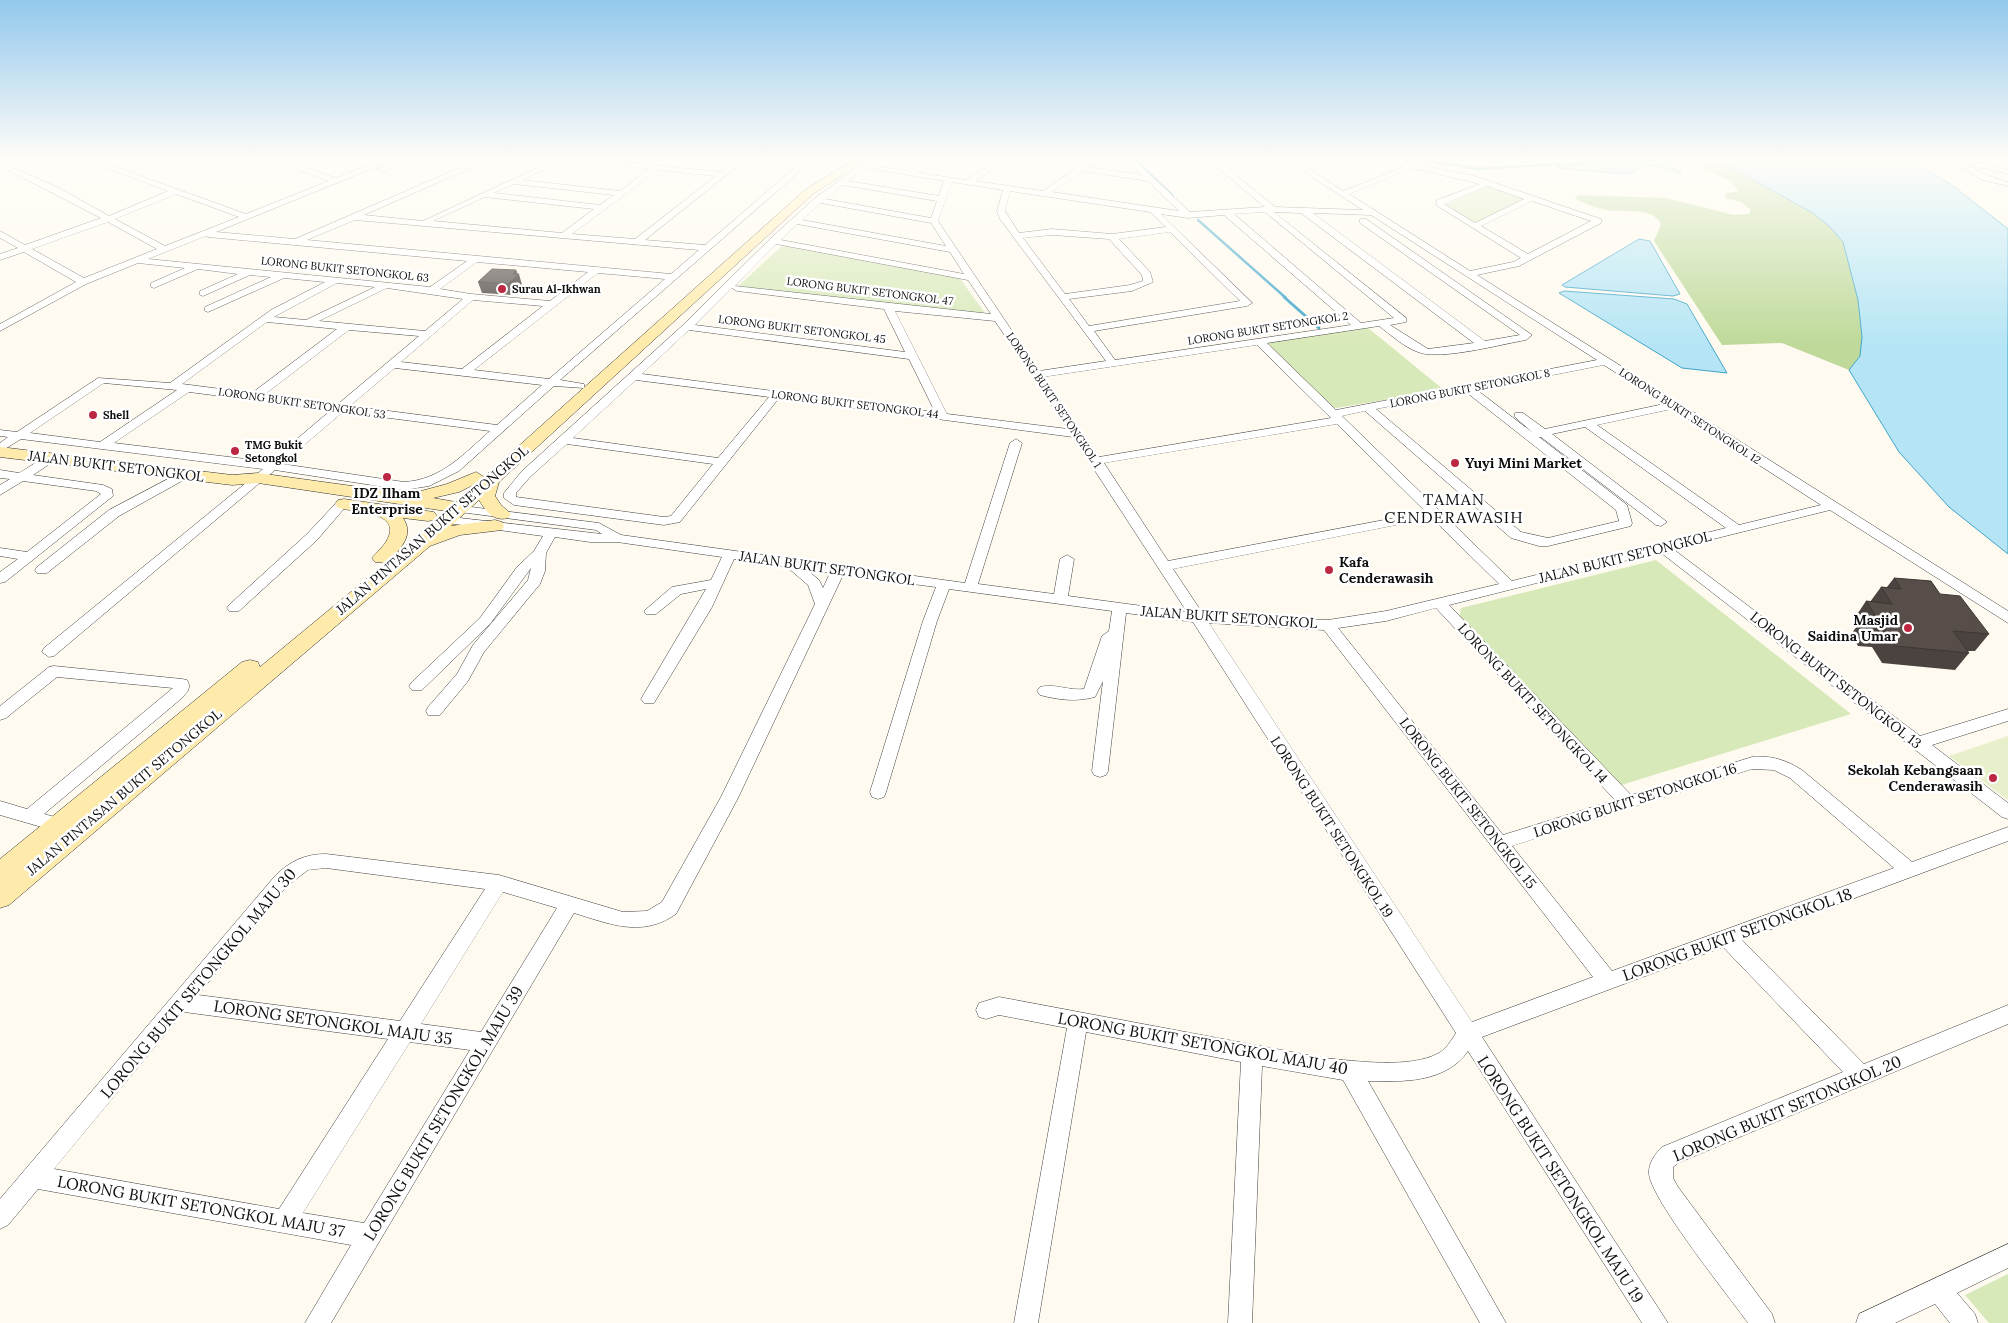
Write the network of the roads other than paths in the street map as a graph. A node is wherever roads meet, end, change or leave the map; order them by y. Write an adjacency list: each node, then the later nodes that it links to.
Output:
1 (934, 221): 40 (street, LORONG BUKIT SETONGKOL 1)
2 (100, 222): 37 (street)
3 (113, 222): 39 (street)
4 (236, 222): 29 (street)
5 (257, 222): 30 (street)
6 (343, 222): 35 (street)
7 (422, 222): 8 (street)
8 (426, 222): 31 (street)
9 (581, 222): 31 (street)
10 (662, 222): 34 (street)
11 (737, 222): 38 (street)
12 (762, 222): 89 (main road, JALAN PINTASAN BUKIT SETONGKOL)
13 (777, 222): 54 (main road, JALAN PINTASAN BUKIT SETONGKOL)
14 (794, 222): 36 (street)
15 (799, 222): 40 (street)
16 (1007, 222): 32 (street)
17 (1166, 222): 27 (street)
18 (1237, 222): 75 (street, LORONG BUKIT SETONGKOL 2)
19 (1284, 222): 72 (street)
20 (1319, 222): 80 (street)
21 (1374, 222): 71 (street)
22 (1376, 222): 48 (street, LORONG BUKIT SETONGKOL 12)
23 (1467, 222): 26 (street)
24 (1484, 222): 26 (street)
25 (1597, 222): 42 (street)
26 (1475, 226): 42 (street)
27 (1174, 229): 33 (street); 77 (street)
28 (0, 234): 37 (street)
29 (208, 234): 30 (street); 39 (street)
30 (225, 235): 35 (street)
31 (564, 235): 34 (street)
32 (1015, 236): 33 (street); 61 (street)
33 (1112, 237): 61 (street)
34 (638, 241): 38 (street)
35 (297, 242): 43 (street)
36 (773, 242): 51 (street); 57 (street)
37 (26, 248): 41 (street); 53 (street)
38 (706, 248): 50 (street)
39 (165, 250): 44 (street)
40 (952, 250): 51 (street, LORONG BUKIT SETONGKOL 1)
41 (0, 257)
42 (1527, 257): 48 (street)
43 (476, 258): 46 (street); 58 (street)
44 (136, 261): 45 (street, LORONG BUKIT SETONGKOL 63); 53 (street)
45 (196, 267): 47 (street, LORONG BUKIT SETONGKOL 63); 55 (street)
46 (596, 270): 50 (street); 62 (street)
47 (248, 272): 49 (street, LORONG BUKIT SETONGKOL 63); 59 (street)
48 (1468, 274): 69 (street, LORONG BUKIT SETONGKOL 12)
49 (282, 276): 52 (street, LORONG BUKIT SETONGKOL 63); 64 (street)
50 (673, 277): 88 (street)
51 (972, 278): 66 (street, LORONG BUKIT SETONGKOL 1)
52 (336, 280): 56 (street, LORONG BUKIT SETONGKOL 63); 68 (street)
53 (83, 282): 67 (street)
54 (708, 284): 57 (street, LORONG BUKIT SETONGKOL 47); 118 (main road, JALAN PINTASAN BUKIT SETONGKOL)
55 (154, 285)
56 (386, 285): 58 (street, LORONG BUKIT SETONGKOL 63); 70 (street)
57 (730, 286): 63 (street, LORONG BUKIT SETONGKOL 47); 74 (street)
58 (432, 290): 60 (street, LORONG BUKIT SETONGKOL 63)
59 (203, 293)
60 (471, 297): 62 (street, LORONG BUKIT SETONGKOL 63); 78 (street)
61 (1063, 297): 77 (street)
62 (552, 304): 85 (street)
63 (888, 308): 66 (street, LORONG BUKIT SETONGKOL 47); 81 (street)
64 (208, 310)
65 (0, 313): 67 (street)
66 (999, 318): 87 (street, LORONG BUKIT SETONGKOL 1)
67 (14, 319): 76 (street)
68 (266, 319): 70 (street); 90 (street)
69 (1537, 319): 71 (street); 82 (street, LORONG BUKIT SETONGKOL 12)
70 (308, 323): 73 (street)
71 (1510, 323): 80 (street)
72 (1382, 324): 75 (street); 80 (street)
73 (347, 326): 78 (street); 94 (street)
74 (687, 327): 81 (street, LORONG BUKIT SETONGKOL 45); 86 (street)
75 (1360, 327): 79 (street, LORONG BUKIT SETONGKOL 2)
76 (0, 328)
77 (1088, 329): 84 (street)
78 (427, 334): 83 (street)
79 (1260, 342): 84 (street, LORONG BUKIT SETONGKOL 2); 99 (street)
80 (1483, 346)
81 (914, 356): 98 (street)
82 (1605, 362): 91 (street, LORONG BUKIT SETONGKOL 8); 95 (street, LORONG BUKIT SETONGKOL 12)
83 (392, 364): 85 (street); 97 (street)
84 (1113, 364): 87 (street, LORONG BUKIT SETONGKOL 2)
85 (465, 372): 88 (street)
86 (633, 376): 93 (street, LORONG BUKIT SETONGKOL 44); 107 (street)
87 (1036, 376): 104 (street, LORONG BUKIT SETONGKOL 1)
88 (555, 383): 89 (street); 101 (street)
89 (576, 385): 118 (main road, JALAN PINTASAN BUKIT SETONGKOL)
90 (172, 386): 92 (street, LORONG BUKIT SETONGKOL 53); 105 (street, LORONG BUKIT SETONGKOL 53)
91 (1474, 387): 96 (street, LORONG BUKIT SETONGKOL 8); 103 (street); 106 (street)
92 (187, 388): 94 (street, LORONG BUKIT SETONGKOL 53); 109 (street)
93 (777, 394): 98 (street, LORONG BUKIT SETONGKOL 44); 113 (street)
94 (255, 396): 97 (street, LORONG BUKIT SETONGKOL 53)
95 (1673, 405): 100 (street); 122 (street, LORONG BUKIT SETONGKOL 12)
96 (1368, 408): 99 (street, LORONG BUKIT SETONGKOL 8); 106 (street)
97 (338, 409): 101 (street, LORONG BUKIT SETONGKOL 53); 117 (street)
98 (942, 415): 104 (street, LORONG BUKIT SETONGKOL 44)
99 (1337, 417): 112 (street, LORONG BUKIT SETONGKOL 8); 126 (street)
100 (1587, 423): 103 (street); 128 (street)
101 (501, 429): 117 (street)
102 (0, 433): 105 (street)
103 (1543, 433): 106 (street); 127 (street)
104 (1077, 434): 112 (street, LORONG BUKIT SETONGKOL 1)
105 (18, 435): 109 (street); 110 (street)
106 (1529, 436)
107 (565, 440): 113 (street); 125 (street)
108 (1016, 443): 149 (street)
109 (102, 446): 117 (street)
110 (0, 450): 111 (main road, JALAN BUKIT SETONGKOL)
111 (50, 458): 115 (main road, JALAN BUKIT SETONGKOL); 116 (street)
112 (1096, 461): 140 (street, LORONG BUKIT SETONGKOL 1)
113 (721, 462): 125 (street)
114 (0, 474): 116 (street)
115 (185, 474): 117 (main road, JALAN BUKIT SETONGKOL); 141 (street)
116 (21, 477): 119 (street); 136 (street)
117 (252, 478): 120 (main road, JALAN BUKIT SETONGKOL); 121 (main road, JALAN BUKIT SETONGKOL); 159 (street)
118 (483, 480): 120 (main road); 124 (main road, JALAN PINTASAN BUKIT SETONGKOL); 125 (main road)
119 (0, 491)
120 (399, 497): 124 (main road, JALAN BUKIT SETONGKOL)
121 (342, 504): 123 (main road, JALAN BUKIT SETONGKOL); 153 (street)
122 (1831, 506): 128 (street, JALAN BUKIT SETONGKOL); 157 (street, LORONG BUKIT SETONGKOL 12)
123 (385, 510): 124 (main road, JALAN BUKIT SETONGKOL); 137 (main road)
124 (446, 512): 125 (street, JALAN BUKIT SETONGKOL); 131 (main road, JALAN PINTASAN BUKIT SETONGKOL); 137 (main road, JALAN PINTASAN BUKIT SETONGKOL)
125 (504, 514): 129 (street, JALAN BUKIT SETONGKOL); 130 (street, JALAN BUKIT SETONGKOL); 131 (main road)
126 (1434, 514): 140 (street); 147 (street)
127 (1661, 522)
128 (1736, 529): 132 (street, JALAN BUKIT SETONGKOL)
129 (550, 533): 130 (street, JALAN BUKIT SETONGKOL); 134 (street)
130 (618, 538): 135 (street, JALAN BUKIT SETONGKOL)
131 (418, 546): 179 (main road, JALAN PINTASAN BUKIT SETONGKOL)
132 (1663, 548): 147 (street, JALAN BUKIT SETONGKOL); 166 (street, LORONG BUKIT SETONGKOL 13)
133 (0, 552): 136 (street)
134 (539, 553): 160 (street); 163 (street)
135 (730, 554): 139 (street, JALAN BUKIT SETONGKOL); 145 (street)
136 (29, 556): 144 (street)
137 (382, 558): 173 (main road, JALAN PINTASAN BUKIT SETONGKOL)
138 (1067, 558): 150 (street)
139 (791, 564): 142 (street, JALAN BUKIT SETONGKOL); 151 (street)
140 (1165, 566): 156 (street, LORONG BUKIT SETONGKOL 1)
141 (42, 570)
142 (838, 570): 143 (street, JALAN BUKIT SETONGKOL); 148 (street)
143 (872, 575): 146 (street, JALAN BUKIT SETONGKOL); 148 (street)
144 (0, 579)
145 (718, 582): 154 (street); 162 (street)
146 (944, 584): 149 (street, JALAN BUKIT SETONGKOL); 168 (street)
147 (1508, 585): 152 (street, JALAN BUKIT SETONGKOL)
148 (830, 586): 151 (street)
149 (970, 588): 150 (street, JALAN BUKIT SETONGKOL)
150 (1060, 600): 155 (street, JALAN BUKIT SETONGKOL)
151 (822, 604): 180 (street, LORONG BUKIT SETONGKOL MAJU 30)
152 (1440, 604): 158 (street, JALAN BUKIT SETONGKOL); 169 (street, LORONG BUKIT SETONGKOL 14)
153 (234, 608)
154 (650, 611)
155 (1119, 614): 156 (street, JALAN BUKIT SETONGKOL); 161 (street); 167 (street)
156 (1197, 618): 158 (street, JALAN BUKIT SETONGKOL); 188 (street, LORONG BUKIT SETONGKOL 19)
157 (2008, 618)
158 (1328, 624): 175 (street, LORONG BUKIT SETONGKOL 15)
159 (49, 652)
160 (417, 686)
161 (1045, 691)
162 (649, 700)
163 (434, 711)
164 (0, 714): 172 (street)
165 (2008, 715): 166 (street)
166 (1918, 743): 171 (street, LORONG BUKIT SETONGKOL 13)
167 (1100, 771)
168 (878, 792)
169 (1627, 802): 175 (street, LORONG BUKIT SETONGKOL 16); 176 (street, LORONG BUKIT SETONGKOL 16)
170 (0, 808): 172 (street)
171 (2008, 812)
172 (30, 816): 173 (street)
173 (59, 825): 177 (main road, JALAN PINTASAN BUKIT SETONGKOL)
174 (2008, 834): 176 (street, LORONG BUKIT SETONGKOL 18)
175 (1499, 843): 182 (street, LORONG BUKIT SETONGKOL 15)
176 (1910, 871): 181 (street, LORONG BUKIT SETONGKOL 18)
177 (0, 874)
178 (499, 884): 180 (street, LORONG BUKIT SETONGKOL MAJU 30); 183 (street, LORONG BUKIT SETONGKOL MAJU 30); 187 (street)
179 (0, 897)
180 (570, 903): 189 (street, LORONG BUKIT SETONGKOL MAJU 39)
181 (1726, 937): 182 (street, LORONG BUKIT SETONGKOL 18); 192 (street)
182 (1608, 981): 188 (street, LORONG BUKIT SETONGKOL 18)
183 (180, 1002): 187 (street, LORONG SETONGKOL MAJU 35); 193 (street, LORONG BUKIT SETONGKOL MAJU 30)
184 (986, 1010): 186 (street, LORONG BUKIT SETONGKOL MAJU 40)
185 (2008, 1014): 192 (street, LORONG BUKIT SETONGKOL 20)
186 (1078, 1021): 190 (street, LORONG BUKIT SETONGKOL MAJU 40); 200 (street)
187 (405, 1032): 189 (street, LORONG SETONGKOL MAJU 35); 195 (street)
188 (1467, 1035): 191 (street, LORONG BUKIT SETONGKOL MAJU 40); 203 (street, LORONG BUKIT SETONGKOL MAJU 19)
189 (485, 1042): 196 (street, LORONG BUKIT SETONGKOL MAJU 39)
190 (1252, 1053): 191 (street, LORONG BUKIT SETONGKOL MAJU 40); 201 (street)
191 (1350, 1071): 202 (street)
192 (1861, 1076): 204 (street, LORONG BUKIT SETONGKOL 20)
193 (33, 1177): 194 (street, LORONG BUKIT SETONGKOL MAJU 30); 195 (street, LORONG BUKIT SETONGKOL MAJU 37)
194 (0, 1217)
195 (284, 1221): 196 (street, LORONG BUKIT SETONGKOL MAJU 37)
196 (369, 1236): 199 (street, LORONG BUKIT SETONGKOL MAJU 39)
197 (2008, 1256): 198 (street)
198 (1938, 1289): 205 (street); 206 (street)
199 (317, 1323)
200 (1026, 1323)
201 (1240, 1323)
202 (1494, 1323)
203 (1656, 1323)
204 (1763, 1323)
205 (1868, 1323)
206 (1966, 1323)

